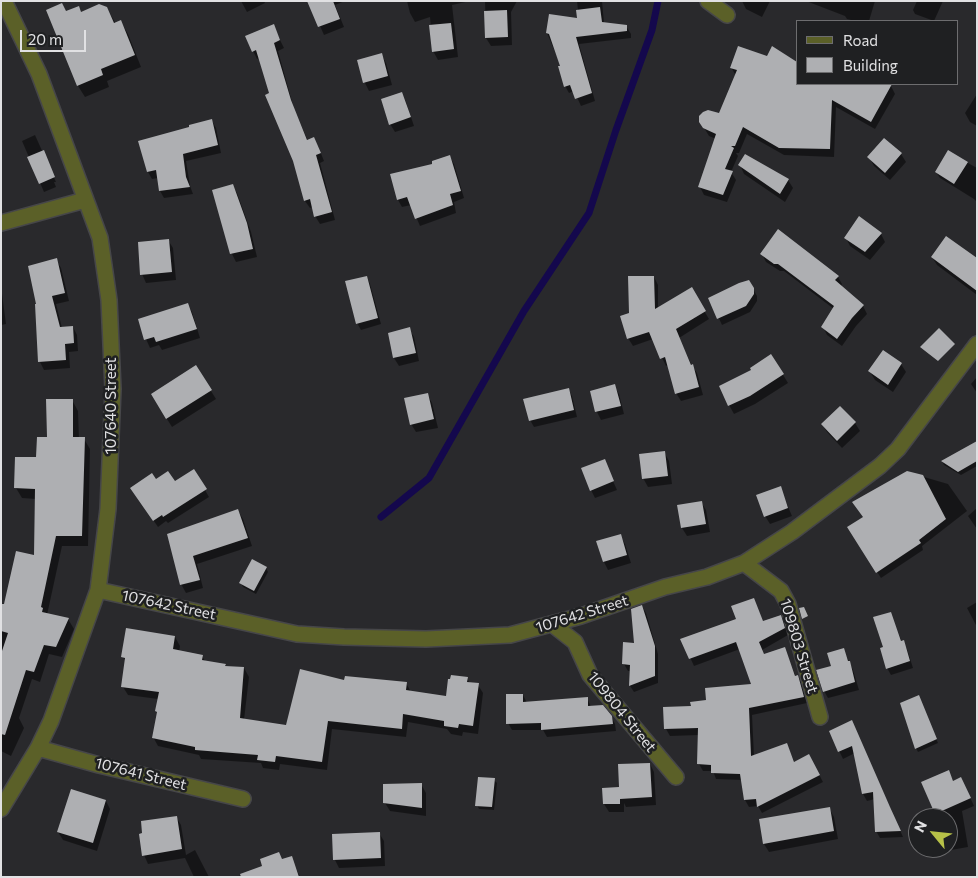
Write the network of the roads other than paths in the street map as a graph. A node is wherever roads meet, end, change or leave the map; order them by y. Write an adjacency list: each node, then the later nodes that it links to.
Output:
1 (4, 1): 4 (street, 107640 Street)
2 (708, 1): 3 (street)
3 (727, 15)
4 (84, 200): 5 (street); 8 (street, 107640 Street)
5 (1, 223)
6 (977, 344): 7 (street, 107642 Street)
7 (744, 563): 9 (street, 107642 Street); 10 (street, 109803 Street)
8 (98, 590): 9 (street, 107642 Street); 11 (street, 107640 Street)
9 (552, 624): 12 (street, 109804 Street)
10 (820, 717)
11 (38, 748): 13 (street, 107641 Street); 14 (street, 107640 Street)
12 (676, 777)
13 (244, 799)
14 (1, 809)

